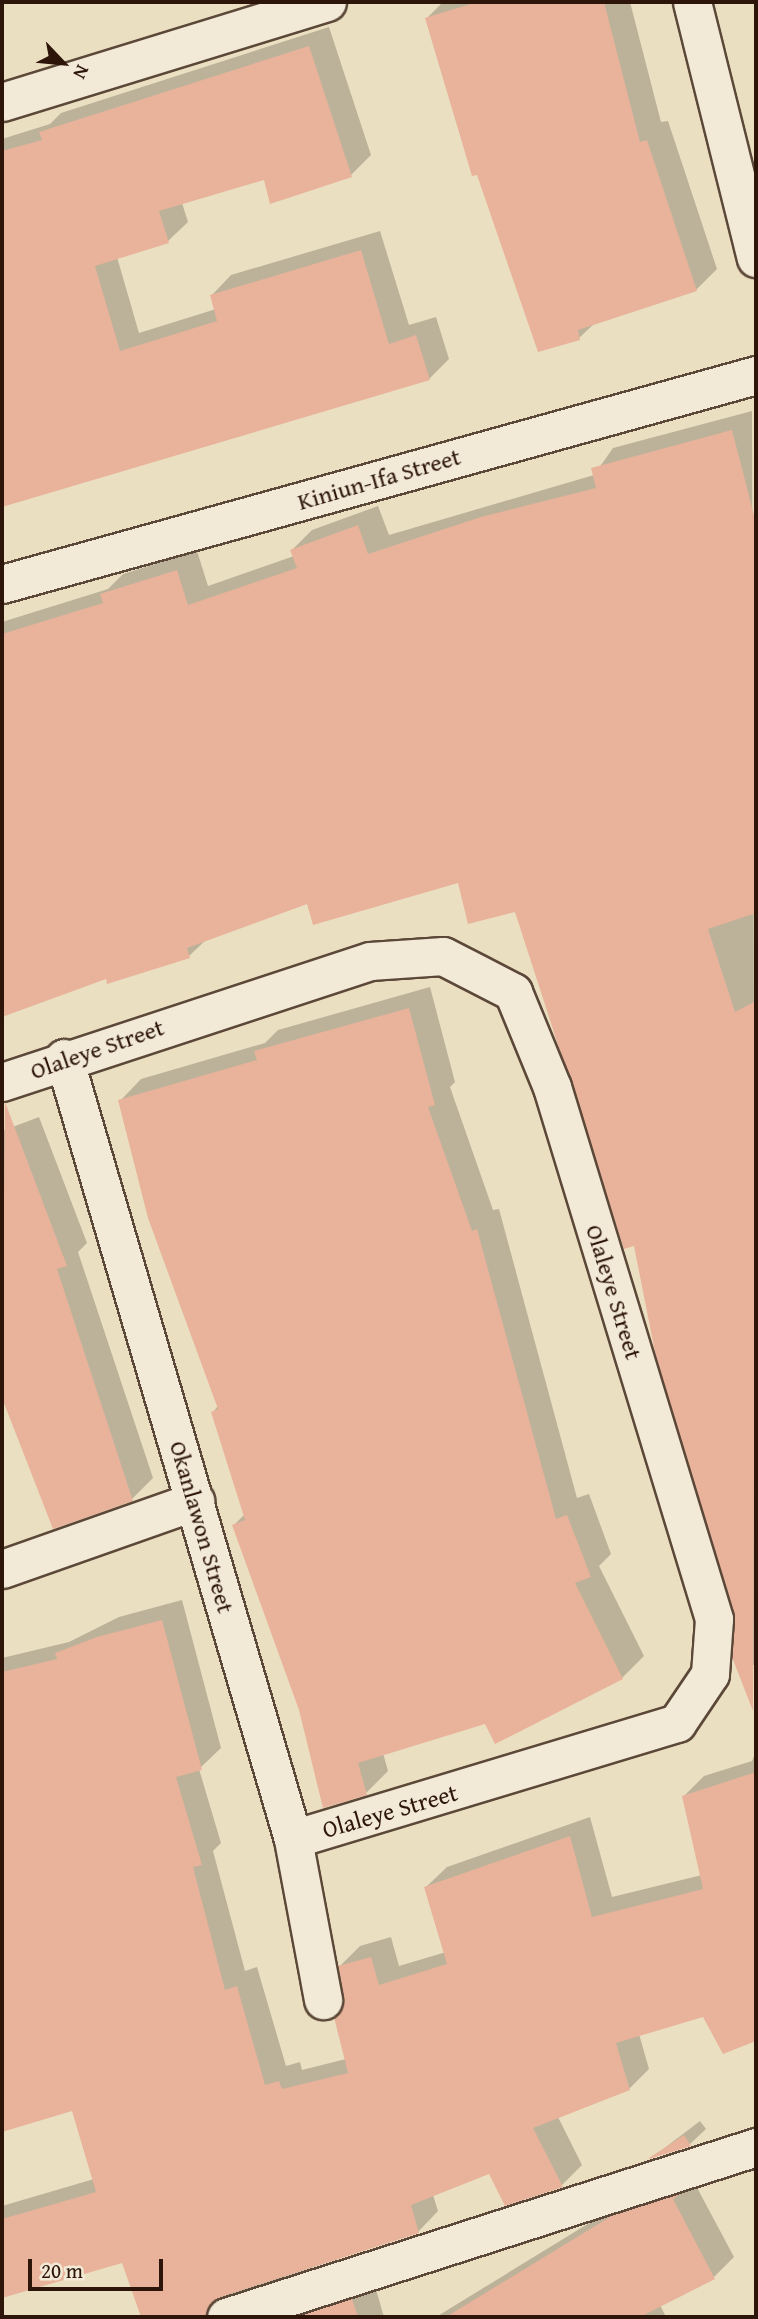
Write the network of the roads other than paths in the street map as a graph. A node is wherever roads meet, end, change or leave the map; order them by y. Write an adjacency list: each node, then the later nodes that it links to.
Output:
1 (327, 2): 3 (street)
2 (692, 2): 4 (street)
3 (2, 102)
4 (756, 258)
5 (756, 375): 6 (street, Kiniun-Ifa Street)
6 (2, 584)
7 (64, 1058): 8 (street, Olaleye Street); 9 (street, Okanlawon Street); 11 (street, Olaleye Street)
8 (2, 1082)
9 (195, 1501): 10 (street); 11 (street, Okanlawon Street)
10 (2, 1569)
11 (293, 1839): 12 (street, Okanlawon Street)
12 (323, 2000)
13 (756, 2147): 14 (street)
14 (226, 2317)

